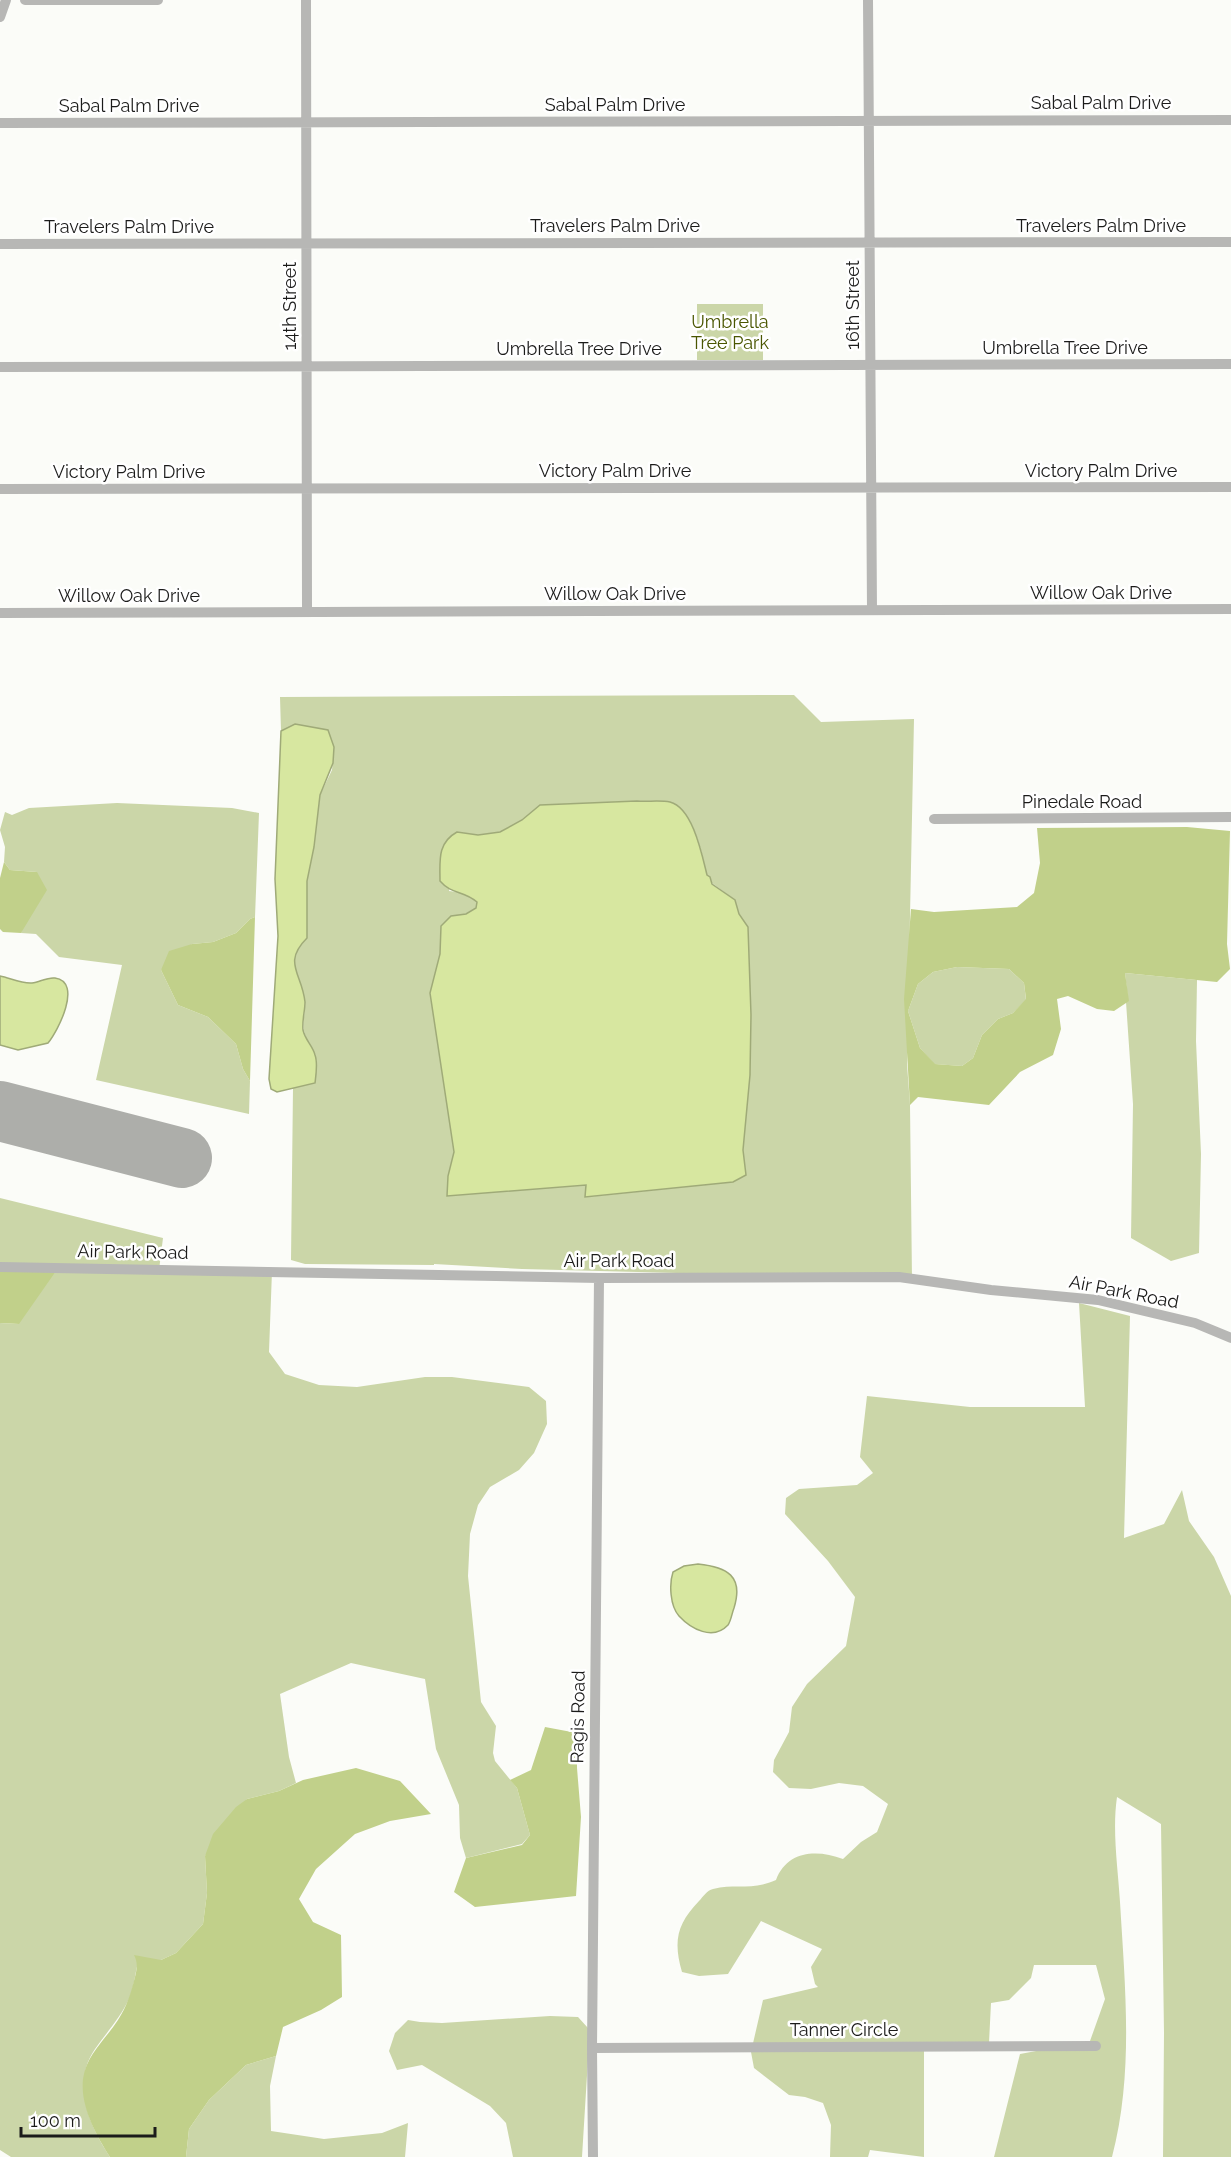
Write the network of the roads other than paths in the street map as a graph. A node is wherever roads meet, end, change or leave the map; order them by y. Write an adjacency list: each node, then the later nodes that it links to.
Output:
1 (6, 0): 6 (street)
2 (25, 0): 3 (street)
3 (158, 0)
4 (306, 0): 9 (street, 14th Street)
5 (868, 0): 7 (street, 16th Street)
6 (0, 17)
7 (869, 120): 8 (street, Sabal Palm Drive); 9 (street, Sabal Palm Drive); 12 (street, 16th Street)
8 (1231, 120)
9 (306, 122): 10 (street, Sabal Palm Drive); 14 (street, 14th Street)
10 (0, 123)
11 (1231, 242): 12 (street, Travelers Palm Drive)
12 (870, 243): 14 (street, Travelers Palm Drive); 15 (street, 16th Street)
13 (0, 244): 14 (street, Travelers Palm Drive)
14 (306, 244): 17 (street, 14th Street)
15 (870, 364): 16 (street, Umbrella Tree Drive); 17 (street, Umbrella Tree Drive); 20 (street, 16th Street)
16 (1231, 364)
17 (306, 366): 18 (street, Umbrella Tree Drive); 22 (street, 14th Street)
18 (0, 367)
19 (1231, 487): 20 (street, Victory Palm Drive)
20 (871, 488): 22 (street, Victory Palm Drive); 24 (street, 16th Street)
21 (0, 489): 22 (street, Victory Palm Drive)
22 (306, 489): 25 (street, 14th Street)
23 (1231, 609): 24 (street, Willow Oak Drive)
24 (872, 610): 25 (street, Willow Oak Drive)
25 (307, 611): 26 (street, Willow Oak Drive)
26 (0, 614)
27 (1231, 817): 28 (street, Pinedale Road)
28 (934, 819)
29 (0, 1267): 30 (street, Air Park Road)
30 (599, 1278): 31 (street, Air Park Road); 33 (street, Ragis Road)
31 (1231, 1338)
32 (1096, 2046): 33 (street, Tanner Circle)
33 (592, 2048): 34 (street, Ragis Road)
34 (593, 2157)

